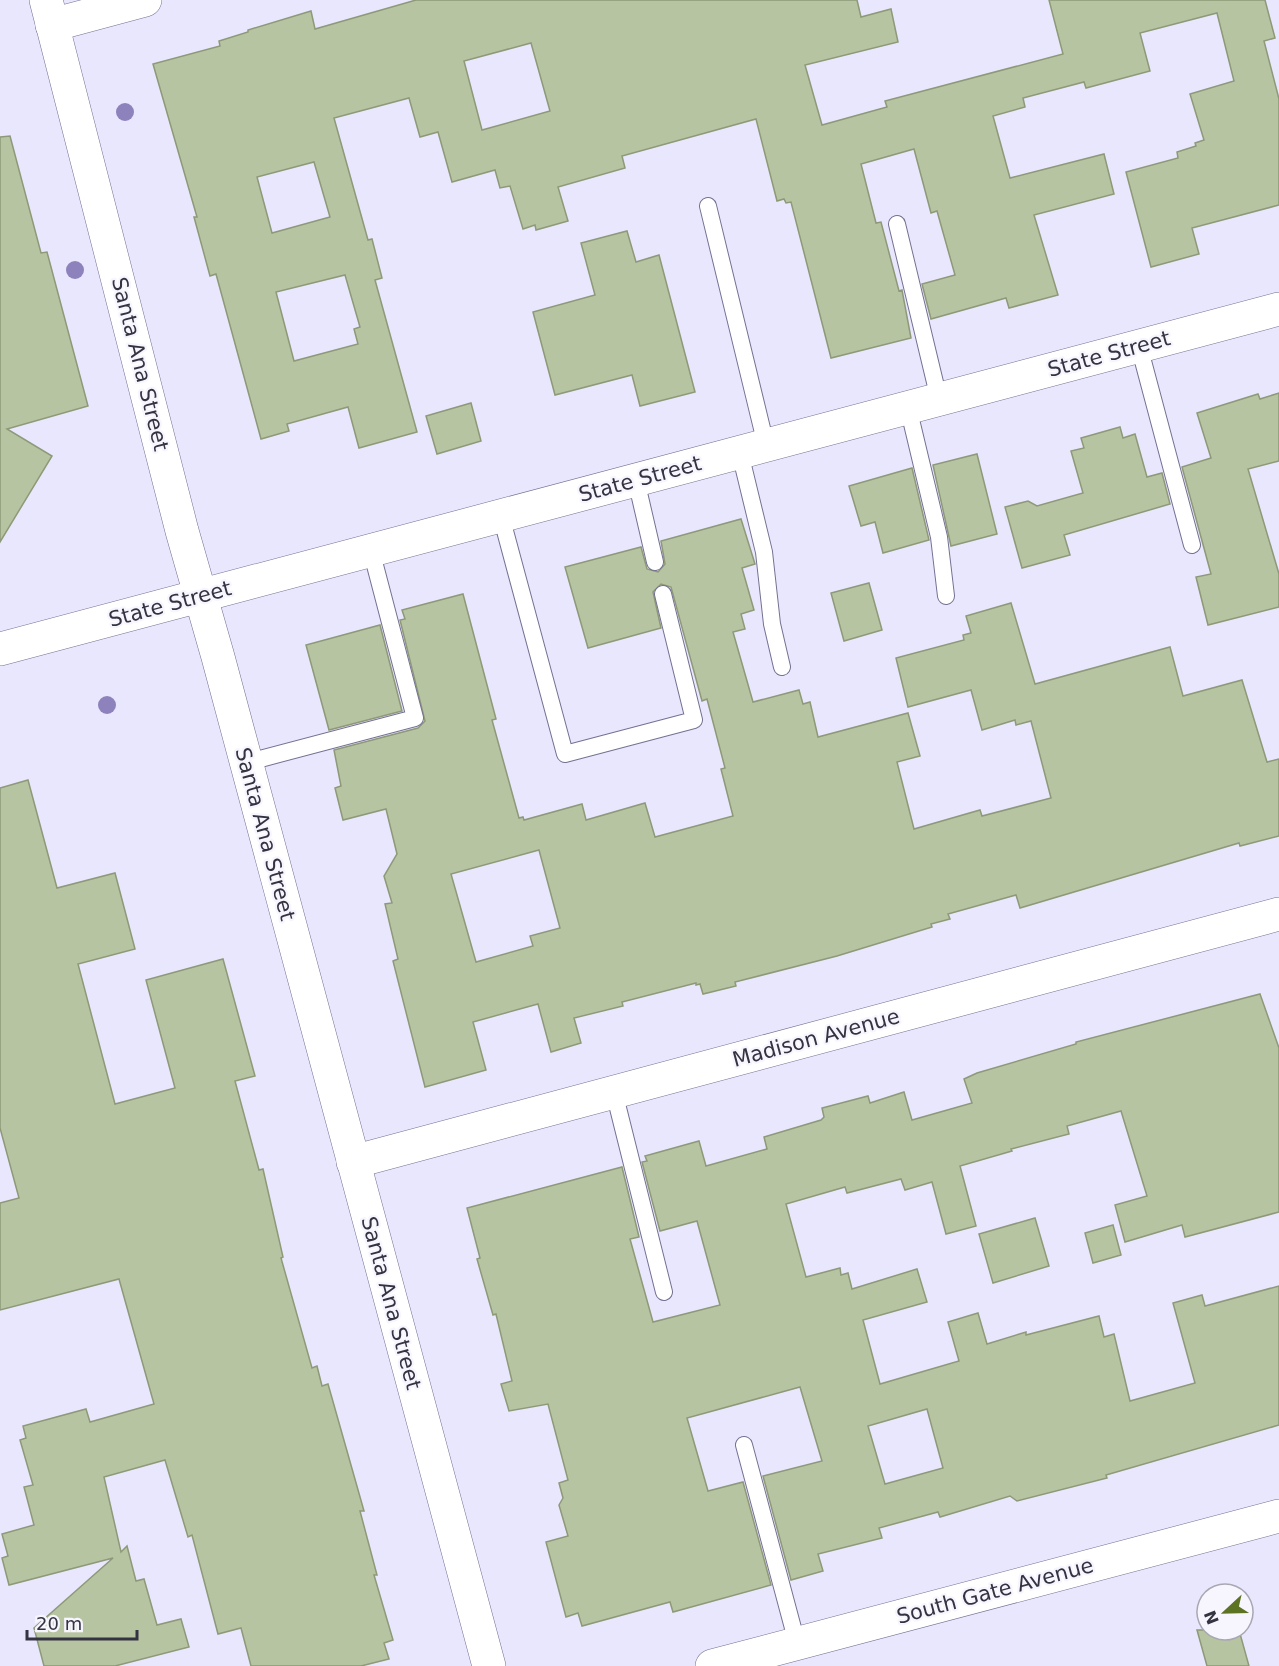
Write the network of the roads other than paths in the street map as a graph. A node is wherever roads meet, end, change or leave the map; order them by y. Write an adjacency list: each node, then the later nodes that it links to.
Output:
1 (145, 0): 2 (street)
2 (49, 12): 15 (street, Santa Ana Street)
3 (708, 206): 8 (lane)
4 (897, 224): 7 (lane)
5 (1279, 309): 6 (street, State Street)
6 (1139, 346): 7 (street, State Street); 11 (lane)
7 (924, 403): 8 (street, State Street); 16 (lane)
8 (753, 449): 9 (street, State Street); 18 (lane)
9 (636, 480): 10 (street, State Street); 13 (lane)
10 (501, 516): 12 (street, State Street); 14 (lane)
11 (1192, 545)
12 (371, 550): 15 (street, State Street); 19 (lane)
13 (655, 562)
14 (663, 594)
15 (200, 596): 17 (street, State Street); 19 (street, Santa Ana Street)
16 (946, 596)
17 (0, 649)
18 (782, 667)
19 (245, 763): 22 (street, Santa Ana Street)
20 (1279, 914): 21 (street, Madison Avenue)
21 (614, 1092): 22 (street, Madison Avenue); 23 (lane)
22 (353, 1162): 27 (street, Santa Ana Street)
23 (664, 1292)
24 (744, 1445): 26 (lane)
25 (1279, 1516): 26 (street, South Gate Avenue)
26 (797, 1643): 28 (street, South Gate Avenue)
27 (489, 1666)
28 (712, 1666)

